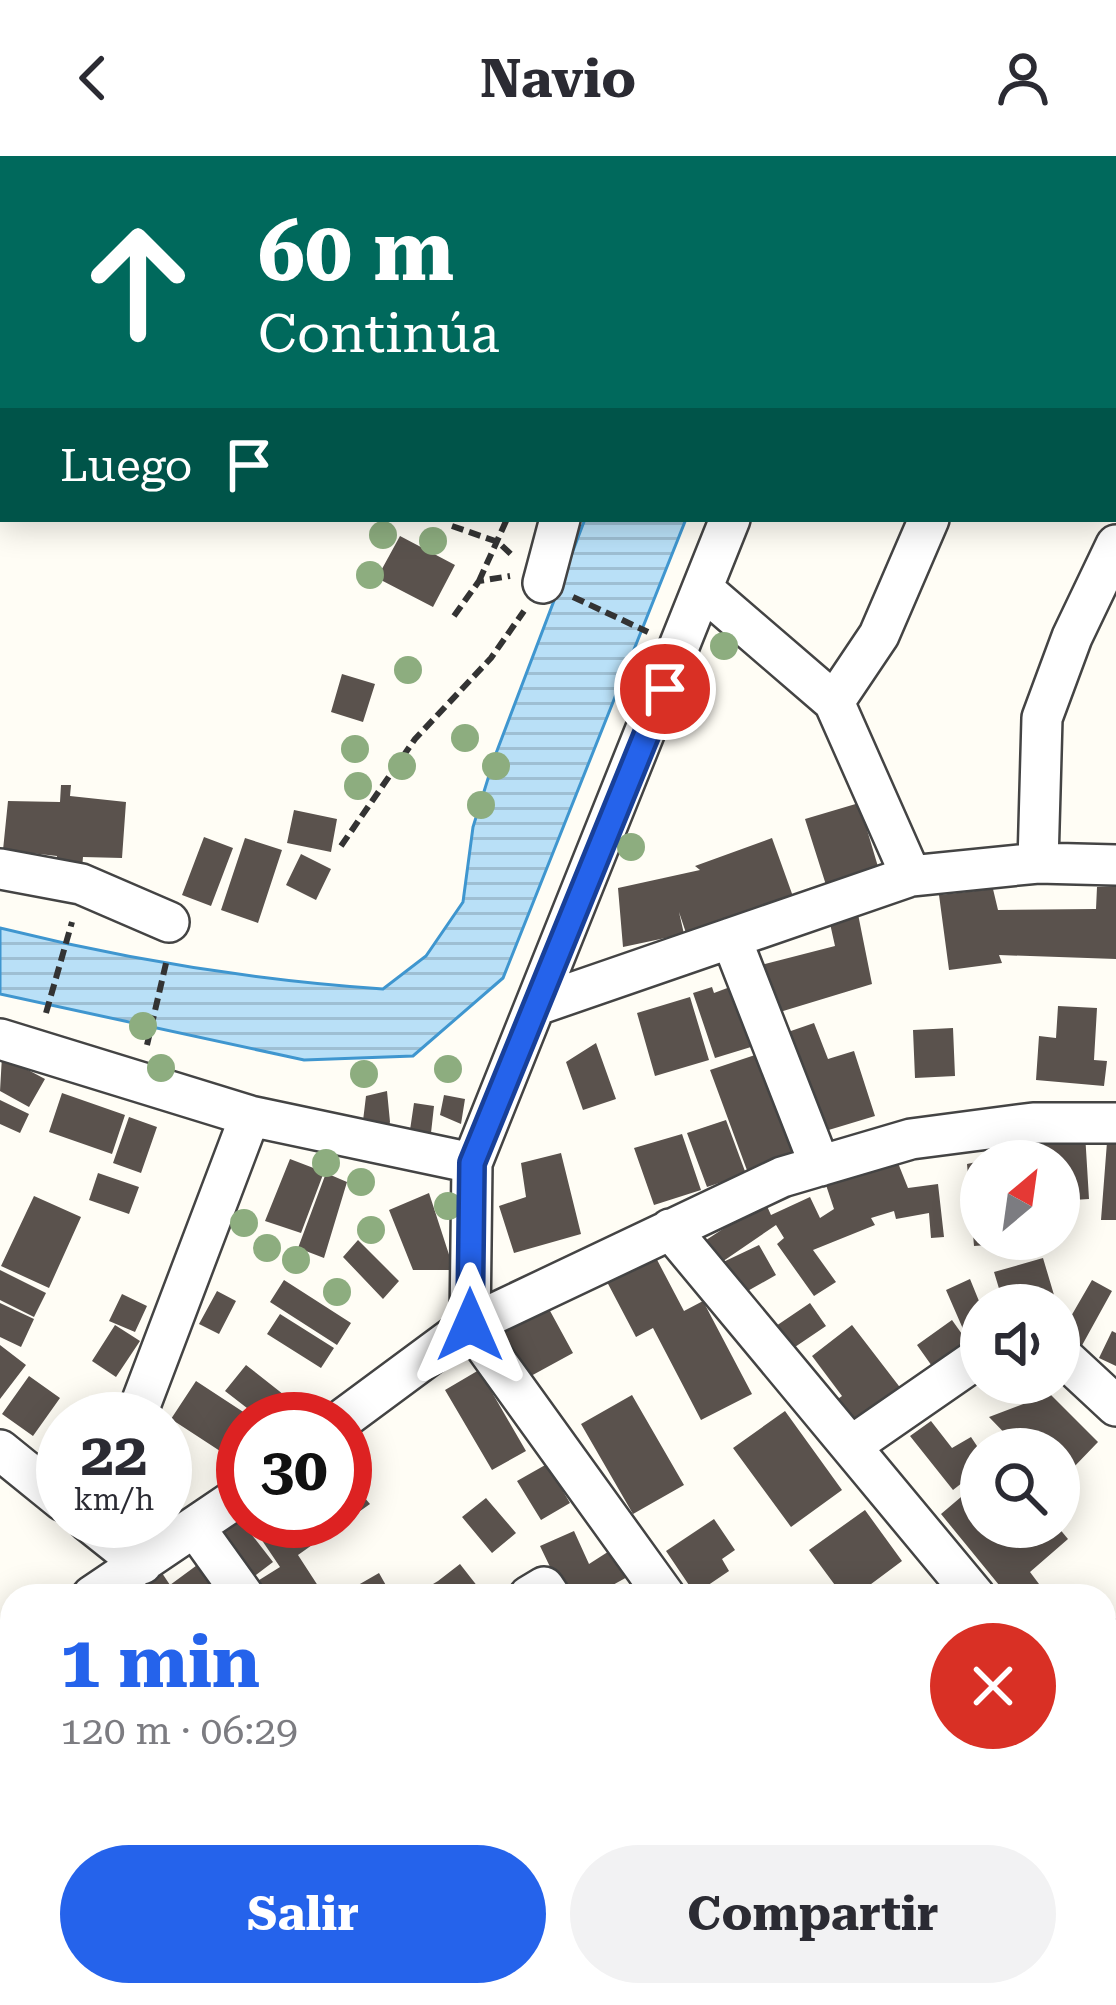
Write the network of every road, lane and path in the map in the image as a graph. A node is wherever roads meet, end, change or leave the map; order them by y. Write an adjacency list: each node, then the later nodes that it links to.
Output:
1 (506, 522): 6 (path)
2 (560, 522): 9 (street)
3 (729, 522): 10 (street)
4 (928, 522): 13 (street)
5 (452, 526): 6 (path)
6 (498, 542): 8 (path); 9 (path)
7 (1116, 545): 15 (street)
8 (478, 581): 9 (path); 11 (path)
9 (550, 587): 12 (path); 14 (path)
10 (704, 590): 13 (street); 23 (street)
11 (454, 616)
12 (658, 636)
13 (834, 702): 18 (street)
14 (341, 846)
15 (1038, 863): 16 (street); 18 (street)
16 (1116, 865)
17 (0, 869): 20 (street)
18 (911, 876): 21 (street)
19 (73, 916): 24 (path)
20 (169, 922)
21 (731, 938): 23 (street); 30 (street)
22 (167, 962): 25 (path)
23 (537, 1005): 29 (street)
24 (45, 1017)
25 (151, 1033)
26 (0, 1039): 27 (street)
27 (250, 1116): 29 (street); 35 (street)
28 (1116, 1123): 30 (street)
29 (472, 1163): 32 (street)
30 (820, 1166): 31 (street)
31 (670, 1229): 32 (street); 38 (street)
32 (470, 1325): 36 (street); 47 (street)
33 (960, 1371): 38 (street)
34 (1080, 1373): 37 (street)
35 (146, 1392)
36 (372, 1398)
37 (1116, 1406)
38 (851, 1446): 48 (street)
39 (0, 1450): 40 (street)
40 (36, 1479)
41 (216, 1514): 42 (street)
42 (196, 1529): 44 (street); 46 (street)
43 (123, 1548): 44 (street)
44 (142, 1564): 45 (street)
45 (111, 1584)
46 (235, 1584)
47 (656, 1584)
48 (965, 1584)

